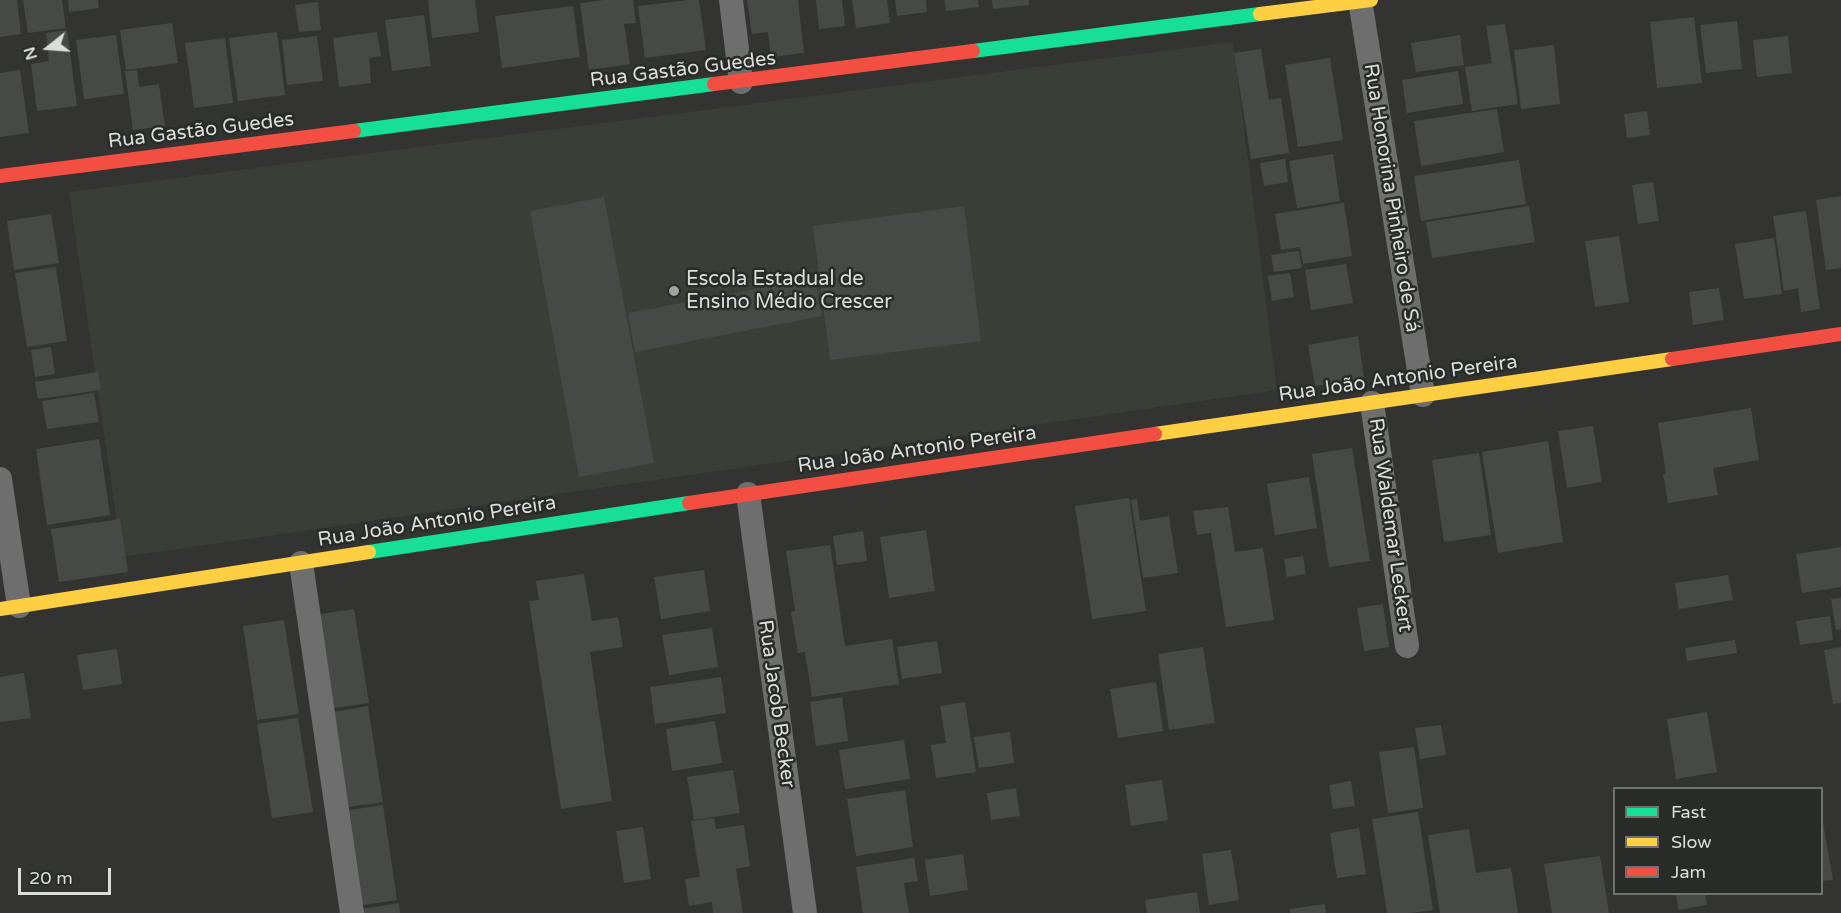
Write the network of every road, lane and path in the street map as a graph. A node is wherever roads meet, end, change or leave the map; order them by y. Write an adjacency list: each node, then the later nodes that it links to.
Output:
1 (731, 0): 3 (street)
2 (1364, 0): 3 (street, Rua Gastão Guedes); 6 (street, Rua Honorina Pinheiro de Sá)
3 (741, 82): 4 (street, Rua Gastão Guedes)
4 (0, 176)
5 (1841, 334): 6 (street, Rua João Antonio Pereira)
6 (1423, 395): 7 (street, Rua João Antonio Pereira)
7 (1372, 403): 9 (street, Rua João Antonio Pereira); 12 (street, Rua Waldemar Leckert)
8 (0, 479): 11 (street)
9 (748, 494): 10 (street, Rua João Antonio Pereira); 14 (street, Rua Jacob Becker)
10 (301, 563): 11 (street, Rua João Antonio Pereira); 13 (street)
11 (10, 608)
12 (1407, 646)
13 (352, 913)
14 (805, 913)

